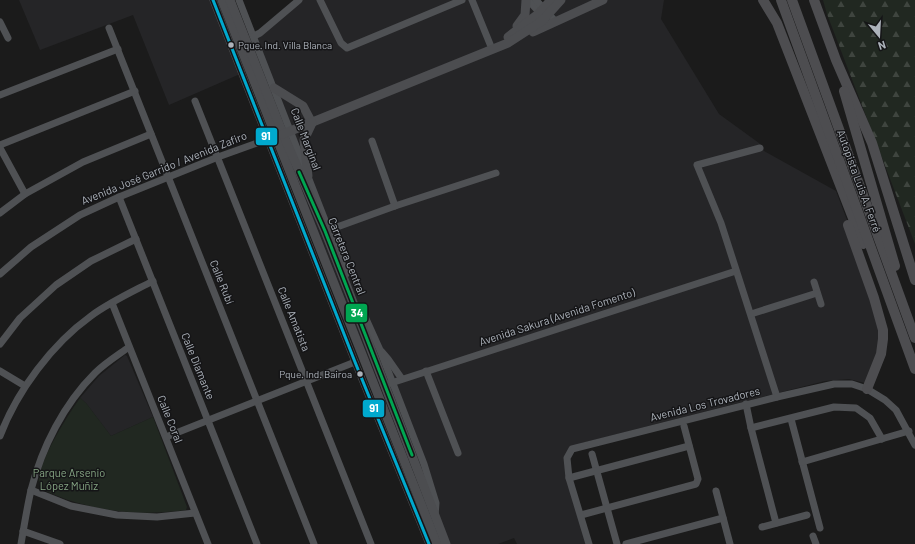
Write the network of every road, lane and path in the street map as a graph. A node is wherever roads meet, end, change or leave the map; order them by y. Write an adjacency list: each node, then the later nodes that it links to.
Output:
1 (213, 0): 27 (street)
2 (222, 0): 27 (main road, Carretera Central)
3 (230, 0): 35 (main road, Carretera Central)
4 (240, 0): 21 (street, Calle Marginal)
5 (299, 0): 21 (street)
6 (320, 0): 7 (street)
7 (462, 0)
8 (472, 0): 24 (street)
9 (527, 0): 18 (street); 23 (main road)
10 (536, 0): 18 (street)
11 (551, 0): 18 (main road, Avenida José Garrido / Avenida Zafiro)
12 (561, 0): 18 (main road, Avenida José Garrido / Avenida Zafiro)
13 (603, 0): 18 (main road)
14 (763, 0): 28 (highway)
15 (781, 0): 60 (highway, Autopista Luis A. Ferré)
16 (792, 0): 55 (highway, Autopista Luis A. Ferré)
17 (814, 0): 26 (highway)
18 (548, 17): 23 (main road, Avenida José Garrido / Avenida Zafiro)
19 (0, 22): 22 (street)
20 (110, 28): 25 (street, Calle Rubí)
21 (254, 36): 29 (street, Calle Marginal)
22 (8, 38)
23 (511, 38): 24 (main road, Avenida José Garrido / Avenida Zafiro)
24 (494, 48): 33 (main road, Avenida José Garrido / Avenida Zafiro)
25 (118, 49): 30 (street, Calle Rubí); 31 (street)
26 (836, 60): 52 (highway); 55 (highway)
27 (246, 72): 35 (main road, Carretera Central)
28 (797, 75): 60 (highway); 75 (highway)
29 (274, 88): 33 (main road); 35 (street, Calle Marginal)
30 (134, 91): 34 (street, Calle Rubí); 37 (street)
31 (0, 95)
32 (195, 101): 39 (street, Calle Amatista)
33 (312, 123): 35 (main road, Avenida José Garrido / Avenida Zafiro); 41 (main road)
34 (151, 134): 42 (street, Calle Rubí); 43 (street)
35 (279, 135): 39 (street, Avenida José Garrido / Avenida Zafiro); 41 (street, Calle Marginal); 44 (main road, Carretera Central); 48 (main road, Carretera Central); 67 (street)
36 (372, 142): 46 (street)
37 (0, 146): 43 (street)
38 (760, 148): 50 (street)
39 (218, 157): 42 (street, Avenida José Garrido / Avenida Zafiro); 72 (street, Calle Amatista)
40 (496, 173): 46 (street)
41 (308, 176): 48 (street, Calle Marginal)
42 (168, 177): 45 (street, Avenida José Garrido / Avenida Zafiro); 77 (street, Calle Rubí)
43 (25, 194): 47 (street)
44 (299, 195): 48 (main road); 65 (main road, Carretera Central)
45 (119, 197): 49 (street, Calle Diamante); 51 (street, Avenida José Garrido / Avenida Zafiro)
46 (395, 206): 48 (street)
47 (0, 213)
48 (327, 230): 59 (main road, Carretera Central)
49 (136, 239): 53 (street, Calle Diamante); 63 (street)
50 (736, 271): 61 (street); 70 (street, Avenida Sakura (Avenida Fomento))
51 (0, 274)
52 (915, 280)
53 (153, 281): 57 (street); 80 (street, Calle Diamante)
54 (814, 282): 56 (street)
55 (898, 291): 62 (highway, Autopista Luis A. Ferré)
56 (817, 293): 58 (street); 61 (street)
57 (112, 303): 64 (street, Calle Coral); 74 (street)
58 (821, 304)
59 (354, 306): 66 (street); 73 (main road, Carretera Central)
60 (894, 313): 69 (highway, Autopista Luis A. Ferré)
61 (750, 314): 76 (street)
62 (915, 338)
63 (0, 344)
64 (129, 347): 86 (street, Calle Coral); 95 (street)
65 (360, 347): 73 (main road); 81 (main road, Carretera Central)
66 (380, 350): 71 (street); 73 (street)
67 (355, 362): 72 (street); 108 (street)
68 (0, 370): 74 (street)
69 (915, 370)
70 (426, 371): 71 (street, Avenida Sakura (Avenida Fomento)); 90 (street)
71 (402, 379): 73 (street, Avenida Sakura (Avenida Fomento))
72 (307, 381): 77 (street); 115 (street, Calle Amatista)
73 (389, 383): 81 (main road); 102 (main road, Carretera Central)
74 (25, 386): 85 (street)
75 (867, 389): 76 (street, Avenida Los Trovadores); 84 (street, Avenida Los Trovadores)
76 (777, 397): 78 (street, Avenida Los Trovadores)
77 (257, 401): 80 (street); 114 (street, Calle Rubí)
78 (746, 404): 83 (street); 94 (street, Avenida Los Trovadores)
79 (791, 419): 83 (street); 87 (street); 92 (street)
80 (208, 420): 86 (street); 113 (street, Calle Diamante)
81 (390, 425): 102 (main road, Carretera Central)
82 (684, 426): 89 (street)
83 (751, 428): 103 (street)
84 (909, 432): 87 (street); 88 (street, Avenida Los Trovadores)
85 (0, 436)
86 (166, 437): 98 (street, Calle Coral)
87 (882, 440): 92 (street)
88 (915, 444)
89 (689, 446): 93 (street); 97 (street)
90 (458, 453)
91 (592, 454): 93 (street)
92 (802, 462): 105 (street)
93 (597, 471): 94 (street); 97 (street)
94 (569, 478): 100 (street, Avenida Los Trovadores)
95 (31, 490): 98 (street); 106 (street)
96 (716, 491): 101 (street)
97 (607, 508): 100 (street); 117 (street)
98 (195, 513): 112 (street, Calle Coral)
99 (807, 514): 103 (street)
100 (581, 515): 116 (street, Avenida Los Trovadores)
101 (723, 518): 118 (street); 119 (street)
102 (432, 519): 108 (street); 109 (main road, Carretera Central)
103 (776, 523): 104 (street)
104 (762, 527)
105 (820, 528)
106 (23, 531): 110 (street); 111 (street)
107 (814, 536): 120 (street)
108 (429, 542)
109 (444, 543)
110 (21, 544)
111 (60, 544)
112 (208, 544)
113 (257, 544)
114 (314, 544)
115 (372, 544)
116 (588, 544)
117 (617, 544)
118 (626, 544)
119 (730, 544)
120 (816, 544)

